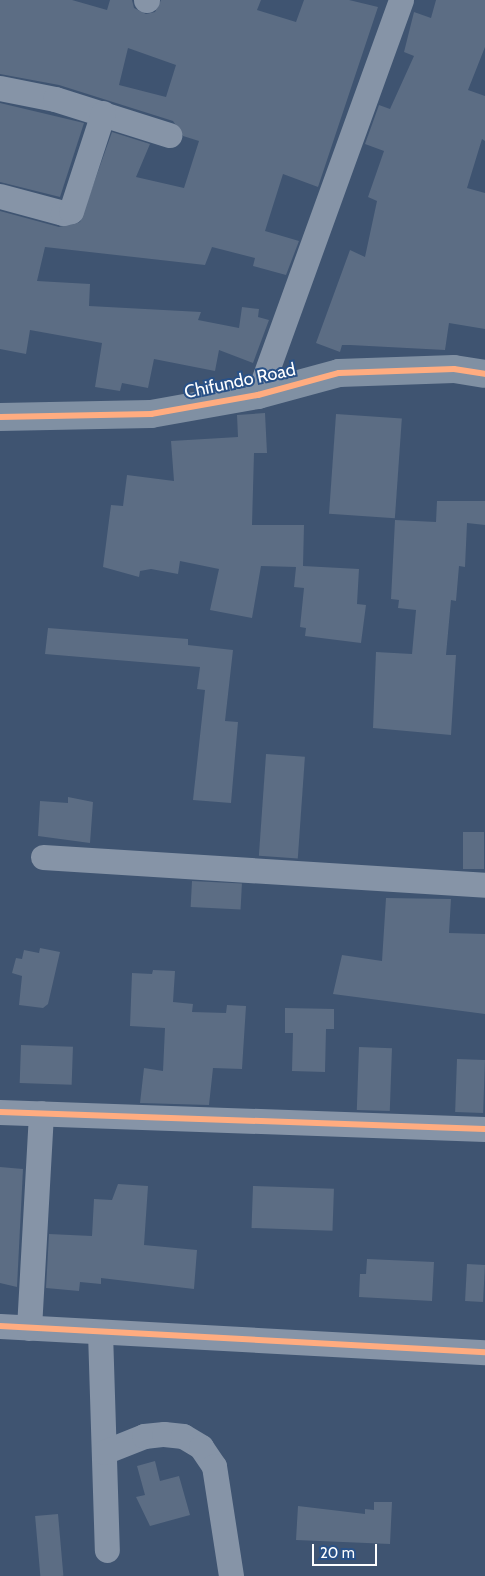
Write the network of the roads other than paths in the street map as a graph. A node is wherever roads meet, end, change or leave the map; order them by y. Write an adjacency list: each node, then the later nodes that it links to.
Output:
1 (401, 0): 7 (street)
2 (0, 88): 3 (street)
3 (103, 113): 4 (street); 5 (street)
4 (169, 135)
5 (0, 196)
6 (485, 374): 7 (street, Chifundo Road)
7 (258, 395): 8 (street, Chifundo Road)
8 (0, 417)
9 (43, 858): 10 (street)
10 (485, 885)
11 (0, 1112): 12 (street)
12 (41, 1113): 13 (street); 15 (street)
13 (485, 1129)
14 (0, 1326): 15 (street)
15 (29, 1328): 16 (street)
16 (100, 1332): 17 (street); 18 (street)
17 (485, 1352)
18 (104, 1452): 19 (street); 20 (street)
19 (107, 1550)
20 (231, 1576)

